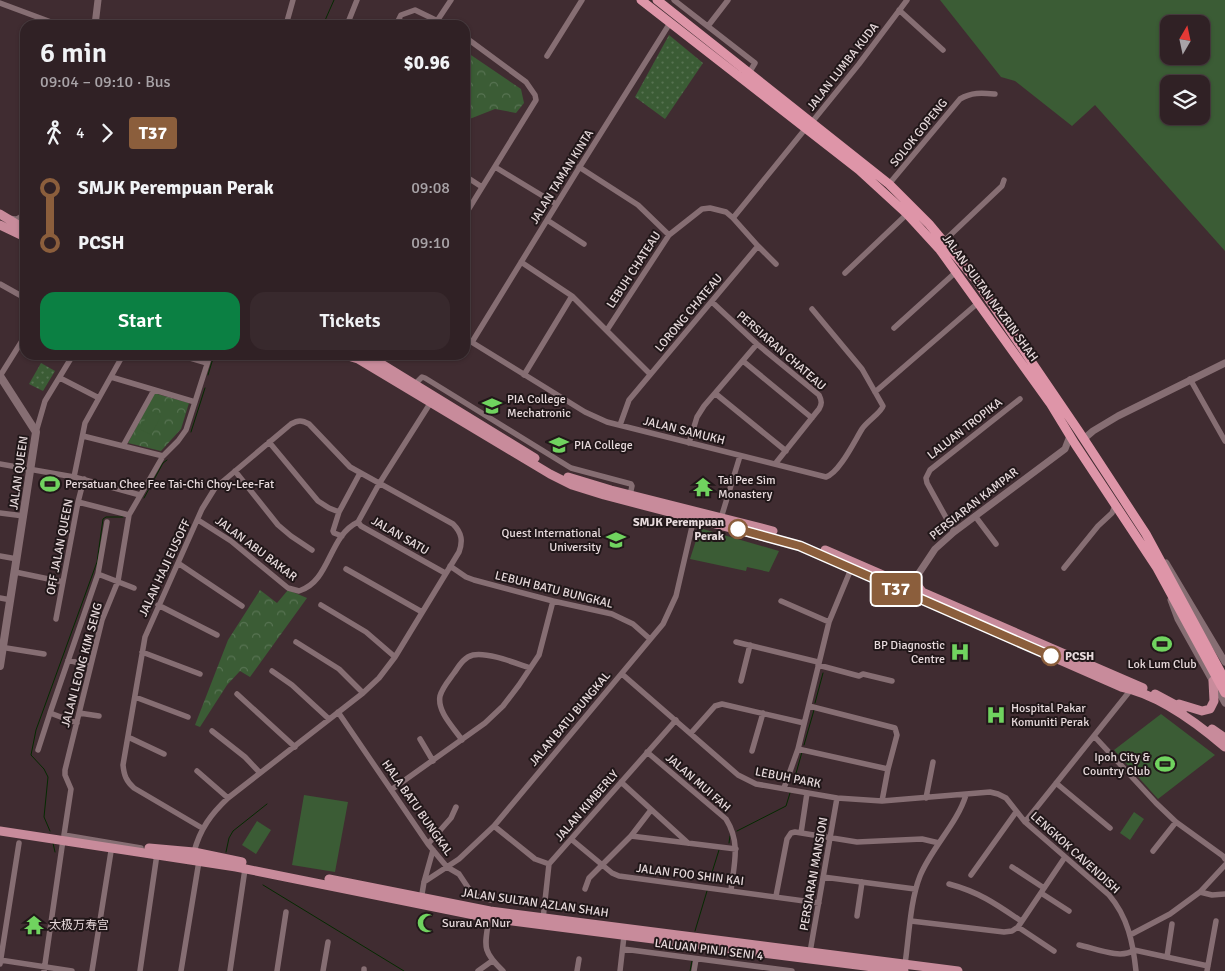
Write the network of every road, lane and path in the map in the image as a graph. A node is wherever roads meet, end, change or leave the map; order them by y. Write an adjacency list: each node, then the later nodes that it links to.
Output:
1 (98, 0): 17 (street)
2 (293, 0): 18 (street)
3 (357, 0): 19 (street)
4 (451, 0): 22 (street)
5 (582, 0): 27 (street)
6 (641, 0): 23 (highway, JALAN SULTAN NAZRIN SHAH)
7 (652, 0): 23 (highway)
8 (657, 0): 14 (highway, JALAN SULTAN NAZRIN SHAH)
9 (674, 0): 13 (street)
10 (728, 0): 24 (street)
11 (907, 0): 15 (street, JALAN LUMBA KUDA)
12 (0, 3): 16 (street)
13 (684, 7): 14 (street); 24 (street)
14 (668, 8): 28 (highway, JALAN SULTAN NAZRIN SHAH)
15 (900, 10): 26 (street); 30 (street, JALAN LUMBA KUDA)
16 (46, 20)
17 (96, 20)
18 (287, 20)
19 (349, 20)
20 (398, 20): 21 (street)
21 (435, 20)
22 (438, 20)
23 (670, 22): 30 (highway, JALAN SULTAN NAZRIN SHAH); 32 (street, JALAN TAMAN KINTA)
24 (708, 26): 28 (street)
25 (470, 41): 31 (street)
26 (943, 50)
27 (547, 56)
28 (749, 73): 30 (highway, JALAN SULTAN NAZRIN SHAH)
29 (995, 94): 35 (street, SOLOK GOPENG)
30 (809, 125): 35 (highway, JALAN SULTAN NAZRIN SHAH); 39 (highway, JALAN SULTAN NAZRIN SHAH); 41 (street, JALAN LUMBA KUDA)
31 (495, 167): 36 (street); 37 (street)
32 (579, 167): 37 (street, JALAN TAMAN KINTA); 46 (street)
33 (470, 179): 36 (street)
34 (1004, 180): 47 (street)
35 (889, 184): 47 (highway, JALAN SULTAN NAZRIN SHAH)
36 (482, 187): 38 (street)
37 (556, 204): 43 (street, JALAN TAMAN KINTA)
38 (470, 207)
39 (907, 214): 52 (highway, JALAN SULTAN NAZRIN SHAH); 53 (street)
40 (20, 218): 42 (street)
41 (733, 218): 46 (street, LEBUH CHATEAU); 49 (street)
42 (2, 219): 44 (main road); 45 (main road)
43 (547, 220): 48 (street); 50 (street, JALAN TAMAN KINTA)
44 (20, 227)
45 (20, 233)
46 (669, 235): 61 (street, LEBUH CHATEAU)
47 (944, 241): 89 (highway, JALAN SULTAN NAZRIN SHAH)
48 (584, 244)
49 (758, 246): 51 (street); 57 (street, LORONG CHATEAU)
50 (521, 262): 56 (street); 62 (street, JALAN TAMAN KINTA)
51 (776, 264)
52 (957, 271): 58 (highway, JALAN SULTAN NAZRIN SHAH); 60 (street)
53 (845, 273)
54 (0, 284): 55 (street)
55 (20, 295)
56 (572, 296): 61 (street); 74 (street)
57 (712, 302): 64 (street, PERSIARAN CHATEAU); 73 (street, LORONG CHATEAU)
58 (979, 302): 81 (street); 93 (highway, JALAN SULTAN NAZRIN SHAH)
59 (812, 309): 81 (street)
60 (894, 328)
61 (607, 330): 73 (street)
62 (472, 342): 74 (street, JALAN SAMUKH)
63 (20, 344): 75 (street)
64 (757, 344): 70 (street); 87 (street, PERSIARAN CHATEAU)
65 (69, 360): 77 (street)
66 (120, 360): 76 (street)
67 (199, 360): 71 (street)
68 (360, 360): 86 (main road)
69 (375, 360): 79 (main road)
70 (743, 361): 82 (street); 87 (street)
71 (207, 362): 85 (street, JALAN LEONG KIM SENG)
72 (1225, 362): 78 (street)
73 (650, 374): 88 (street, LORONG CHATEAU)
74 (524, 375): 88 (street, JALAN SAMUKH)
75 (0, 376): 91 (main road)
76 (111, 377): 80 (street); 83 (street)
77 (60, 378): 83 (street); 91 (street)
78 (1190, 379): 90 (street); 96 (street)
79 (416, 384): 86 (street); 114 (main road)
80 (154, 390): 85 (street); 98 (street)
81 (875, 392): 105 (street, JALAN SAMUKH)
82 (716, 394): 97 (street); 101 (street)
83 (99, 398): 92 (street)
84 (1020, 398): 126 (street, LALUAN TROPIKA)
85 (195, 402): 102 (street, JALAN LEONG KIM SENG)
86 (431, 403): 111 (street); 121 (main road)
87 (812, 418): 101 (street, PERSIARAN CHATEAU)
88 (620, 426): 97 (street, JALAN SAMUKH)
89 (1078, 430): 90 (street); 94 (highway, JALAN SULTAN NAZRIN SHAH)
90 (1093, 431): 94 (street)
91 (36, 432): 106 (main road, JALAN QUEEN)
92 (83, 436): 98 (street); 109 (street)
93 (1070, 436): 99 (street); 100 (highway, JALAN SULTAN NAZRIN SHAH)
94 (1085, 441): 127 (highway, JALAN SULTAN NAZRIN SHAH)
95 (269, 442): 107 (street, JALAN HAJI EUSOFF); 108 (street, JALAN HAJI EUSOFF); 117 (street)
96 (1225, 442)
97 (689, 443): 103 (street, JALAN SAMUKH)
98 (123, 446): 102 (street)
99 (1065, 448): 100 (street); 120 (street, PERSIARAN KAMPAR)
100 (1079, 450): 115 (highway, JALAN SULTAN NAZRIN SHAH)
101 (786, 451): 105 (street, PERSIARAN CHATEAU)
102 (163, 456): 112 (street, JALAN LEONG KIM SENG)
103 (740, 456): 105 (street, JALAN SAMUKH); 122 (street)
104 (0, 464): 106 (street)
105 (775, 464)
106 (32, 469): 109 (street); 119 (main road, JALAN QUEEN)
107 (235, 470): 123 (street, JALAN HAJI EUSOFF); 130 (street)
108 (360, 473): 111 (street, JALAN HAJI EUSOFF); 117 (street)
109 (74, 476): 110 (street)
110 (84, 479): 112 (street); 113 (street, OFF JALAN QUEEN)
111 (379, 484): 125 (street, JALAN SATU); 134 (street, JALAN HAJI EUSOFF)
112 (140, 495): 118 (street, JALAN LEONG KIM SENG)
113 (78, 502): 118 (street); 142 (street, OFF JALAN QUEEN)
114 (676, 506): 121 (main road); 122 (main road)
115 (1115, 506): 135 (street); 147 (highway, JALAN SULTAN NAZRIN SHAH)
116 (0, 512): 119 (street)
117 (339, 512): 128 (street)
118 (129, 515): 143 (street, JALAN LEONG KIM SENG)
119 (24, 516): 132 (main road, JALAN QUEEN)
120 (975, 516): 126 (street, PERSIARAN KAMPAR); 129 (street)
121 (694, 518): 137 (main road); 161 (street, JALAN BATU BUNGKAL)
122 (722, 518): 144 (main road)
123 (198, 520): 128 (street, JALAN ABU BAKAR); 133 (street, JALAN HAJI EUSOFF)
124 (107, 522): 139 (street)
125 (358, 522): 128 (street, JALAN ABU BAKAR); 140 (street, JALAN SATU)
126 (954, 532): 141 (street, PERSIARAN KAMPAR)
127 (1146, 534): 157 (highway, JALAN SULTAN NAZRIN SHAH); 170 (street)
128 (342, 536)
129 (996, 544)
130 (312, 550)
131 (0, 556): 132 (street)
132 (17, 559): 138 (main road, JALAN QUEEN)
133 (178, 563): 153 (street, JALAN HAJI EUSOFF); 155 (street)
134 (450, 566): 140 (street, JALAN HAJI EUSOFF); 151 (street, LEBUH BATU BUNGKAL)
135 (1064, 568)
136 (346, 569): 156 (street)
137 (851, 569): 144 (main road); 159 (street)
138 (15, 572): 142 (street); 150 (main road, JALAN QUEEN)
139 (98, 574): 143 (street); 169 (street)
140 (445, 574): 156 (street, JALAN HAJI EUSOFF)
141 (916, 576): 144 (main road); 146 (street, PERSIARAN KAMPAR); 148 (main road)
142 (63, 582): 158 (street, OFF JALAN QUEEN)
143 (118, 582): 145 (street); 173 (street, JALAN LEONG KIM SENG)
144 (896, 585): 146 (main road); 148 (main road)
145 (134, 588)
146 (910, 588): 148 (main road)
147 (1168, 590): 157 (highway, JALAN SULTAN NAZRIN SHAH); 181 (street)
148 (920, 596): 182 (main road); 187 (main road)
149 (0, 598): 150 (street)
150 (11, 600): 165 (main road, JALAN QUEEN)
151 (553, 601): 161 (street, LEBUH BATU BUNGKAL); 174 (street)
152 (781, 601): 159 (street)
153 (158, 605): 160 (street); 166 (street, JALAN HAJI EUSOFF)
154 (321, 605): 168 (street)
155 (242, 606)
156 (422, 612): 168 (street, JALAN HAJI EUSOFF)
157 (1187, 617): 178 (highway, JALAN SULTAN NAZRIN SHAH); 184 (highway, JALAN SULTAN NAZRIN SHAH)
158 (56, 619)
159 (829, 622): 171 (street)
160 (217, 635)
161 (650, 639): 177 (street, JALAN BATU BUNGKAL)
162 (296, 642): 183 (street)
163 (736, 642): 164 (street)
164 (750, 645): 171 (street); 179 (street)
165 (2, 647): 167 (street); 172 (main road, JALAN QUEEN)
166 (142, 652): 176 (street); 186 (street, JALAN HAJI EUSOFF)
167 (44, 654)
168 (395, 657): 183 (street, JALAN HAJI EUSOFF)
169 (68, 660): 173 (street); 191 (street)
170 (1225, 662)
171 (818, 664): 180 (street); 189 (street)
172 (0, 666)
173 (90, 666): 192 (street, JALAN LEONG KIM SENG)
174 (530, 668): 206 (street); 206 (street)
175 (272, 671): 196 (street)
176 (200, 674)
177 (622, 674): 197 (street, LEBUH PARK); 236 (street, JALAN BATU BUNGKAL)
178 (1225, 680)
179 (741, 681)
180 (892, 681)
181 (1213, 681): 187 (main road); 188 (street)
182 (1125, 690): 202 (street); 208 (main road); 214 (main road)
183 (363, 693): 190 (street, JALAN HAJI EUSOFF)
184 (1225, 693)
185 (237, 694): 207 (street)
186 (135, 697): 195 (street); 203 (street, JALAN HAJI EUSOFF)
187 (1170, 700): 204 (main road)
188 (1225, 703)
189 (809, 706): 199 (street); 217 (street)
190 (338, 712): 196 (street, JALAN HAJI EUSOFF); 223 (street, HALA BATU BUNGKAL)
191 (50, 713): 198 (street); 210 (street)
192 (79, 713): 194 (street); 198 (street, JALAN LEONG KIM SENG)
193 (764, 713): 199 (street); 201 (street); 211 (street)
194 (99, 716)
195 (188, 717)
196 (329, 719): 207 (street, JALAN HAJI EUSOFF)
197 (676, 720): 201 (street, LEBUH PARK); 212 (street, JALAN KIMBERLY)
198 (77, 723): 249 (street, JALAN LEONG KIM SENG)
199 (804, 723): 209 (street)
200 (212, 731): 219 (street)
201 (691, 733): 222 (street, LEBUH PARK)
202 (1094, 736): 221 (street); 235 (street)
203 (128, 737): 213 (street); 237 (street, JALAN HAJI EUSOFF)
204 (1225, 738)
205 (420, 739): 215 (street)
206 (462, 740): 215 (street)
207 (294, 747): 219 (street, JALAN HAJI EUSOFF)
208 (1225, 747)
209 (798, 749): 217 (street); 222 (street)
210 (38, 750)
211 (752, 751)
212 (648, 752): 220 (street, JALAN KIMBERLY); 250 (street, JALAN MUI FAH)
213 (164, 754)
214 (1225, 754)
215 (433, 761): 223 (street)
216 (933, 762): 229 (street)
217 (888, 769): 230 (street)
218 (197, 771): 227 (street)
219 (260, 773): 227 (street, JALAN HAJI EUSOFF)
220 (621, 782): 232 (street); 243 (street, JALAN KIMBERLY)
221 (1056, 783): 234 (street); 238 (street)
222 (784, 788): 225 (street, LEBUH PARK)
223 (391, 790): 248 (street, HALA BATU BUNGKAL)
224 (990, 792): 226 (street, LEBUH PARK); 233 (street, LENGKOK CAVENDISH)
225 (807, 793): 228 (street, LEBUH PARK); 240 (street)
226 (966, 794): 229 (street, LEBUH PARK); 247 (street)
227 (228, 798): 237 (street, JALAN HAJI EUSOFF)
228 (837, 798): 230 (street, LEBUH PARK); 242 (street, PERSIARAN MANSION)
229 (926, 798): 230 (street, LEBUH PARK)
230 (882, 801)
231 (456, 807): 248 (street)
232 (652, 810): 241 (street); 246 (street)
233 (1016, 812): 234 (street, LENGKOK CAVENDISH); 264 (street)
234 (1025, 822): 255 (street, LENGKOK CAVENDISH)
235 (1176, 822): 252 (street); 256 (street)
236 (494, 826): 258 (street); 261 (street, JALAN BATU BUNGKAL)
237 (202, 828): 253 (street, JALAN HAJI EUSOFF)
238 (1110, 828)
239 (0, 830): 244 (main road, JALAN SULTAN AZLAN SHAH)
240 (801, 833): 242 (street); 275 (street)
241 (631, 836): 246 (street); 259 (street)
242 (830, 838): 247 (street); 265 (street, PERSIARAN MANSION)
243 (571, 839): 258 (street, JALAN KIMBERLY); 259 (street, JALAN FOO SHIN KAI)
244 (63, 840): 249 (main road, JALAN SULTAN AZLAN SHAH); 305 (street)
245 (19, 843): 302 (street)
246 (688, 843): 250 (street)
247 (939, 843): 271 (street)
248 (428, 844): 251 (street, HALA BATU BUNGKAL)
249 (112, 845): 253 (main road, JALAN SULTAN AZLAN SHAH); 254 (main road, JALAN SULTAN AZLAN SHAH); 309 (street)
250 (736, 849): 270 (street, JALAN MUI FAH)
251 (433, 850): 261 (street, HALA BATU BUNGKAL); 266 (street)
252 (1154, 851)
253 (194, 852): 254 (main road); 263 (main road); 277 (main road, JALAN SULTAN AZLAN SHAH)
254 (157, 854): 257 (main road, JALAN SULTAN AZLAN SHAH); 310 (street)
255 (1065, 857): 272 (street); 289 (street, LENGKOK CAVENDISH)
256 (1225, 859)
257 (199, 861): 263 (main road, JALAN SULTAN AZLAN SHAH); 311 (street)
258 (549, 864): 283 (street)
259 (602, 865): 269 (street); 270 (street, JALAN FOO SHIN KAI)
260 (1225, 865): 273 (street)
261 (447, 867): 266 (street, JALAN BATU BUNGKAL); 276 (street, HALA BATU BUNGKAL)
262 (1012, 867): 272 (street)
263 (241, 868): 277 (main road, JALAN SULTAN AZLAN SHAH); 312 (street)
264 (971, 875)
265 (823, 877): 267 (street); 278 (street, PERSIARAN MANSION)
266 (424, 882): 277 (street)
267 (862, 882): 271 (street); 281 (street)
268 (950, 884): 286 (street)
269 (585, 889)
270 (731, 890): 275 (street, JALAN FOO SHIN KAI)
271 (915, 890): 284 (street)
272 (1043, 891): 279 (street); 286 (street)
273 (1200, 892): 274 (street); 289 (street)
274 (1225, 894)
275 (776, 896): 278 (street, JALAN FOO SHIN KAI)
276 (491, 900)
277 (421, 901): 282 (main road, JALAN SULTAN AZLAN SHAH); 283 (main road, JALAN SULTAN AZLAN SHAH)
278 (818, 903): 297 (street, PERSIARAN MANSION)
279 (1070, 911)
280 (286, 912): 313 (street)
281 (857, 916)
282 (489, 918): 288 (main road, JALAN SULTAN AZLAN SHAH); 303 (street)
283 (543, 918): 288 (street); 291 (main road, JALAN SULTAN AZLAN SHAH)
284 (911, 921): 286 (street); 304 (street)
285 (1216, 921): 306 (street)
286 (1020, 924): 296 (street)
287 (1172, 924): 299 (street)
288 (590, 931): 290 (main road, JALAN SULTAN AZLAN SHAH)
289 (1130, 935): 295 (street, LENGKOK CAVENDISH)
290 (624, 936): 294 (street); 298 (main road, JALAN SULTAN AZLAN SHAH)
291 (718, 941): 297 (main road, JALAN SULTAN AZLAN SHAH); 298 (main road)
292 (328, 942): 314 (street)
293 (1079, 945): 295 (street)
294 (623, 949): 301 (street, LALUAN PINJI SENI 4); 318 (street)
295 (1134, 950): 299 (street); 322 (street, LENGKOK CAVENDISH)
296 (1054, 951)
297 (810, 952): 304 (main road, JALAN SULTAN AZLAN SHAH)
298 (778, 955): 304 (main road, JALAN SULTAN AZLAN SHAH); 307 (street)
299 (1167, 957): 306 (street)
300 (579, 959): 317 (street)
301 (696, 959): 307 (street, LALUAN PINJI SENI 4); 319 (street)
302 (0, 961): 305 (street)
303 (492, 961): 315 (street); 316 (street)
304 (905, 968): 321 (main road, JALAN SULTAN AZLAN SHAH)
305 (44, 969): 308 (street)
306 (1208, 969)
307 (776, 970): 320 (street, LALUAN PINJI SENI 4)
308 (72, 971)
309 (92, 971)
310 (140, 971)
311 (181, 971)
312 (230, 971)
313 (277, 971)
314 (323, 971)
315 (478, 971)
316 (503, 971)
317 (577, 971)
318 (620, 971)
319 (694, 971)
320 (792, 971)
321 (958, 971)
322 (1136, 971)

